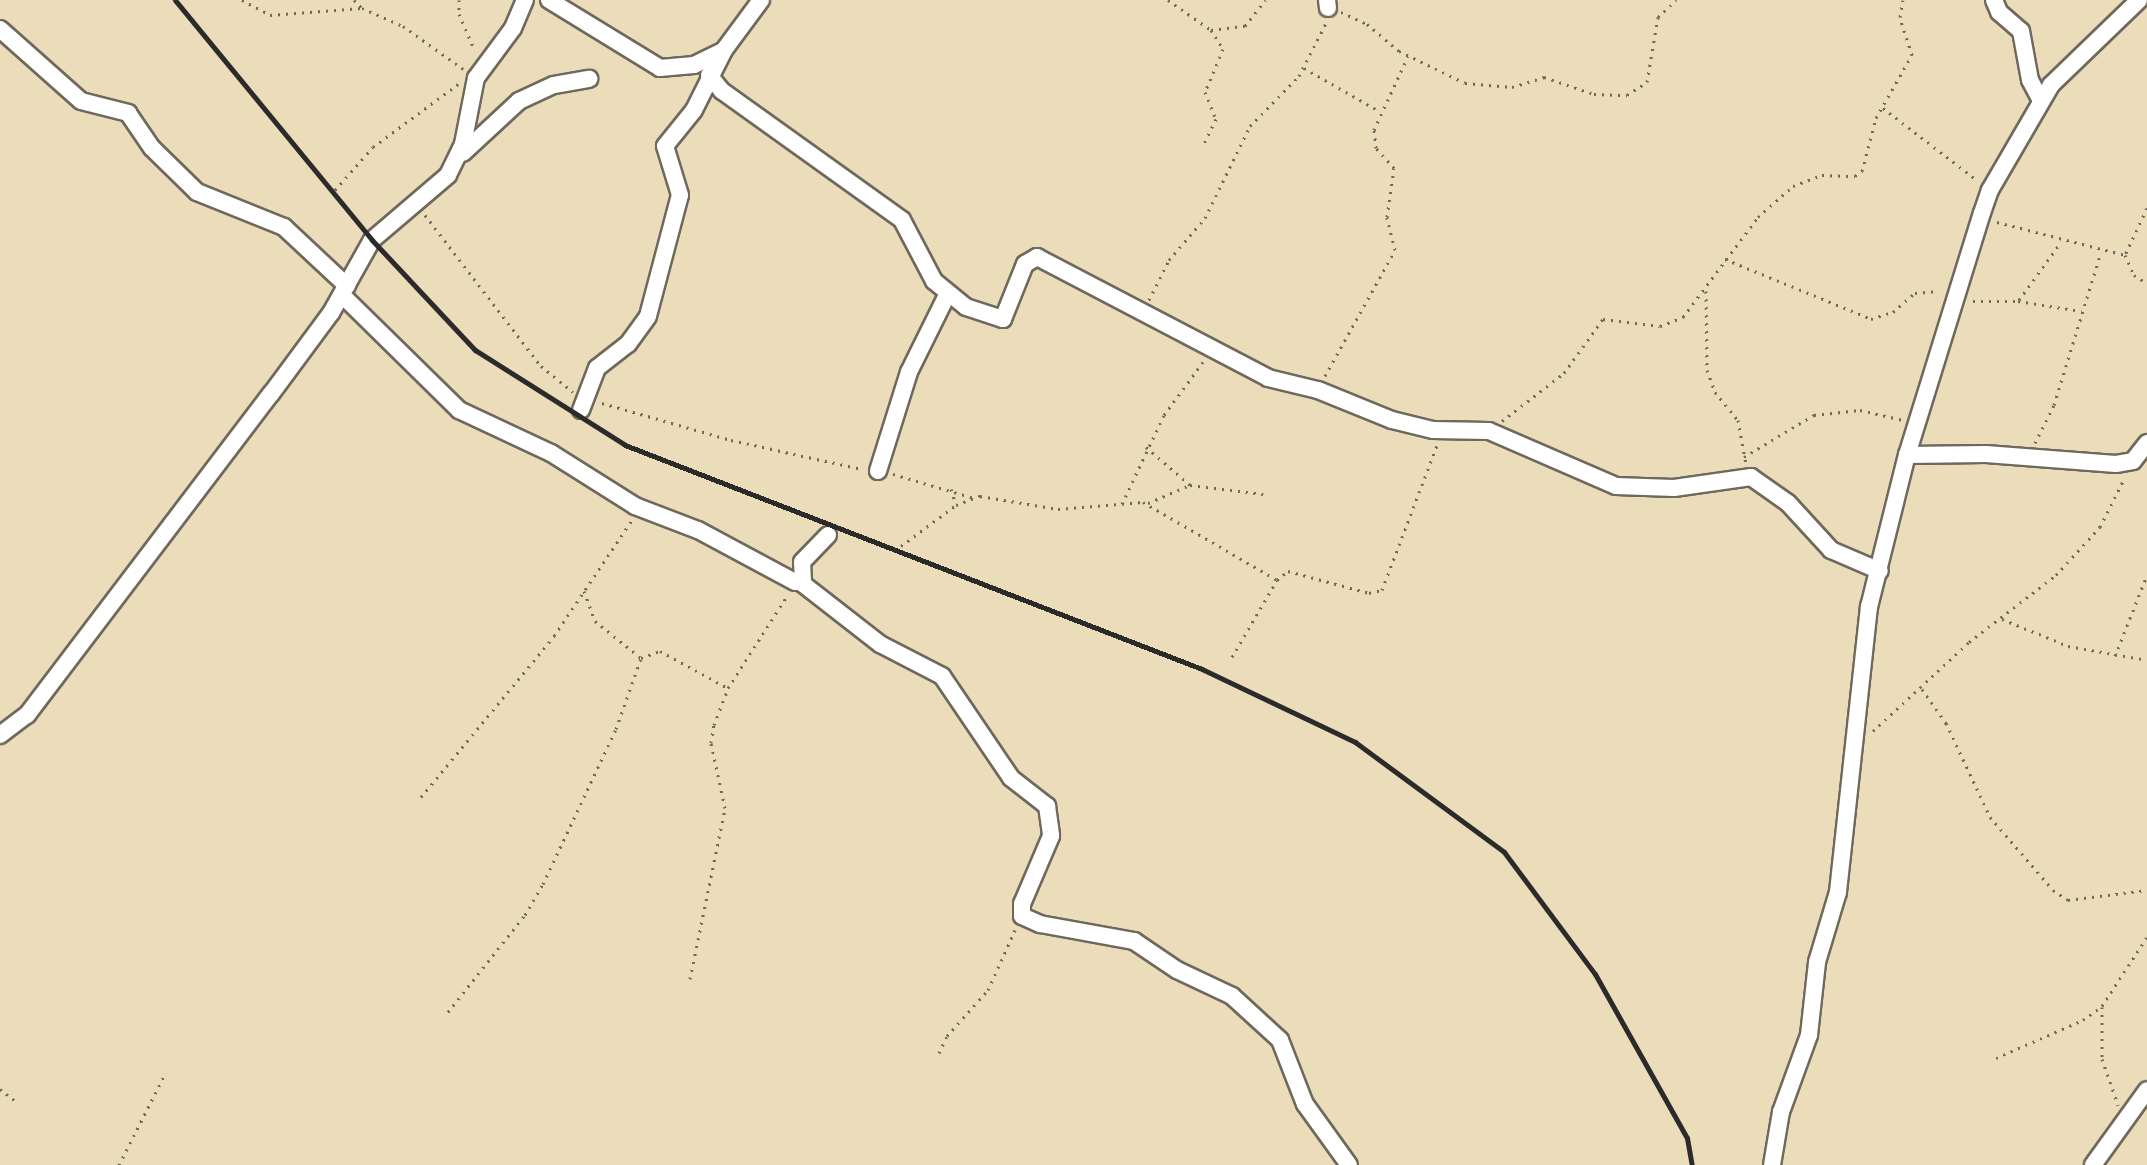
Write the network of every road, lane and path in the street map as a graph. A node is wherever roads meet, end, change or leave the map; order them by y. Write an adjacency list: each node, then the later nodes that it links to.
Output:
1 (242, 0): 13 (path)
2 (354, 0): 13 (path)
3 (459, 0): 18 (path)
4 (525, 0): 18 (street)
5 (549, 0): 16 (street)
6 (761, 0): 16 (street)
7 (1168, 0): 15 (path)
8 (1265, 0): 15 (path)
9 (1676, 0): 17 (path)
10 (1903, 0): 23 (path)
11 (1994, 0): 22 (street)
12 (2139, 0): 22 (street)
13 (362, 8): 27 (path)
14 (0, 29): 38 (street)
15 (1211, 30): 25 (path)
16 (724, 50): 20 (street)
17 (1408, 56): 19 (path); 24 (path)
18 (482, 65): 26 (street)
19 (1304, 68): 24 (path); 43 (path)
20 (709, 75): 39 (street); 46 (street)
21 (589, 79): 26 (street)
22 (2041, 101): 28 (street)
23 (1883, 108): 28 (path); 35 (path)
24 (1379, 111): 45 (path)
25 (1204, 144)
26 (457, 159): 29 (street)
27 (335, 190)
28 (1990, 190): 31 (street)
29 (421, 200): 38 (street); 46 (path)
30 (2147, 208): 34 (path)
31 (1982, 213): 32 (path); 40 (street)
32 (2061, 242): 33 (path); 41 (path)
33 (2101, 252): 34 (path); 42 (path)
34 (2125, 255): 36 (path)
35 (1725, 259): 37 (path); 40 (path)
36 (2147, 283)
37 (1706, 287): 49 (path); 53 (path)
38 (344, 291): 65 (street); 80 (street)
39 (947, 295): 43 (street); 56 (street)
40 (1958, 298): 41 (path); 47 (street)
41 (2018, 301): 42 (path)
42 (2082, 311): 54 (path)
43 (1144, 312): 44 (street)
44 (1214, 348): 45 (street); 51 (path)
45 (1318, 390): 48 (street)
46 (583, 405): 56 (path)
47 (1918, 424): 52 (street); 53 (path)
48 (1443, 430): 49 (street); 70 (path)
49 (1489, 431): 57 (street)
50 (2147, 443): 55 (street)
51 (1146, 447): 58 (path); 63 (path)
52 (1907, 455): 54 (street); 68 (street)
53 (1744, 457): 57 (path)
54 (2028, 457): 55 (street)
55 (2133, 461): 73 (path)
56 (878, 471): 59 (path)
57 (1751, 477): 68 (street)
58 (1190, 485): 60 (path); 62 (path)
59 (951, 489): 61 (path); 64 (path)
60 (1263, 494)
61 (974, 498): 63 (path); 64 (path)
62 (1148, 503): 63 (path); 70 (path)
63 (1122, 504)
64 (956, 505): 67 (path)
65 (640, 508): 71 (street); 72 (path)
66 (828, 535): 84 (street)
67 (901, 546)
68 (1880, 571): 98 (street)
69 (2147, 575): 74 (path)
70 (1277, 580): 75 (path)
71 (795, 582): 78 (path)
72 (584, 590): 76 (path); 82 (path)
73 (2000, 618): 74 (path); 79 (path)
74 (2115, 656): 77 (path)
75 (1232, 657)
76 (641, 658): 78 (path); 88 (path)
77 (2147, 660)
78 (728, 688): 86 (path)
79 (1921, 688): 81 (path); 83 (path)
80 (0, 735)
81 (1870, 735)
82 (421, 797)
83 (2147, 890)
84 (1022, 916): 89 (path); 97 (street)
85 (2147, 937): 87 (path)
86 (690, 979)
87 (2102, 1006): 90 (path); 95 (path)
88 (448, 1012)
89 (939, 1053)
90 (1996, 1058)
91 (164, 1076): 96 (path)
92 (0, 1089): 94 (path)
93 (2147, 1090): 95 (street)
94 (14, 1100)
95 (2123, 1120): 99 (street)
96 (119, 1165)
97 (1349, 1165)
98 (1772, 1165)
99 (2093, 1165)

